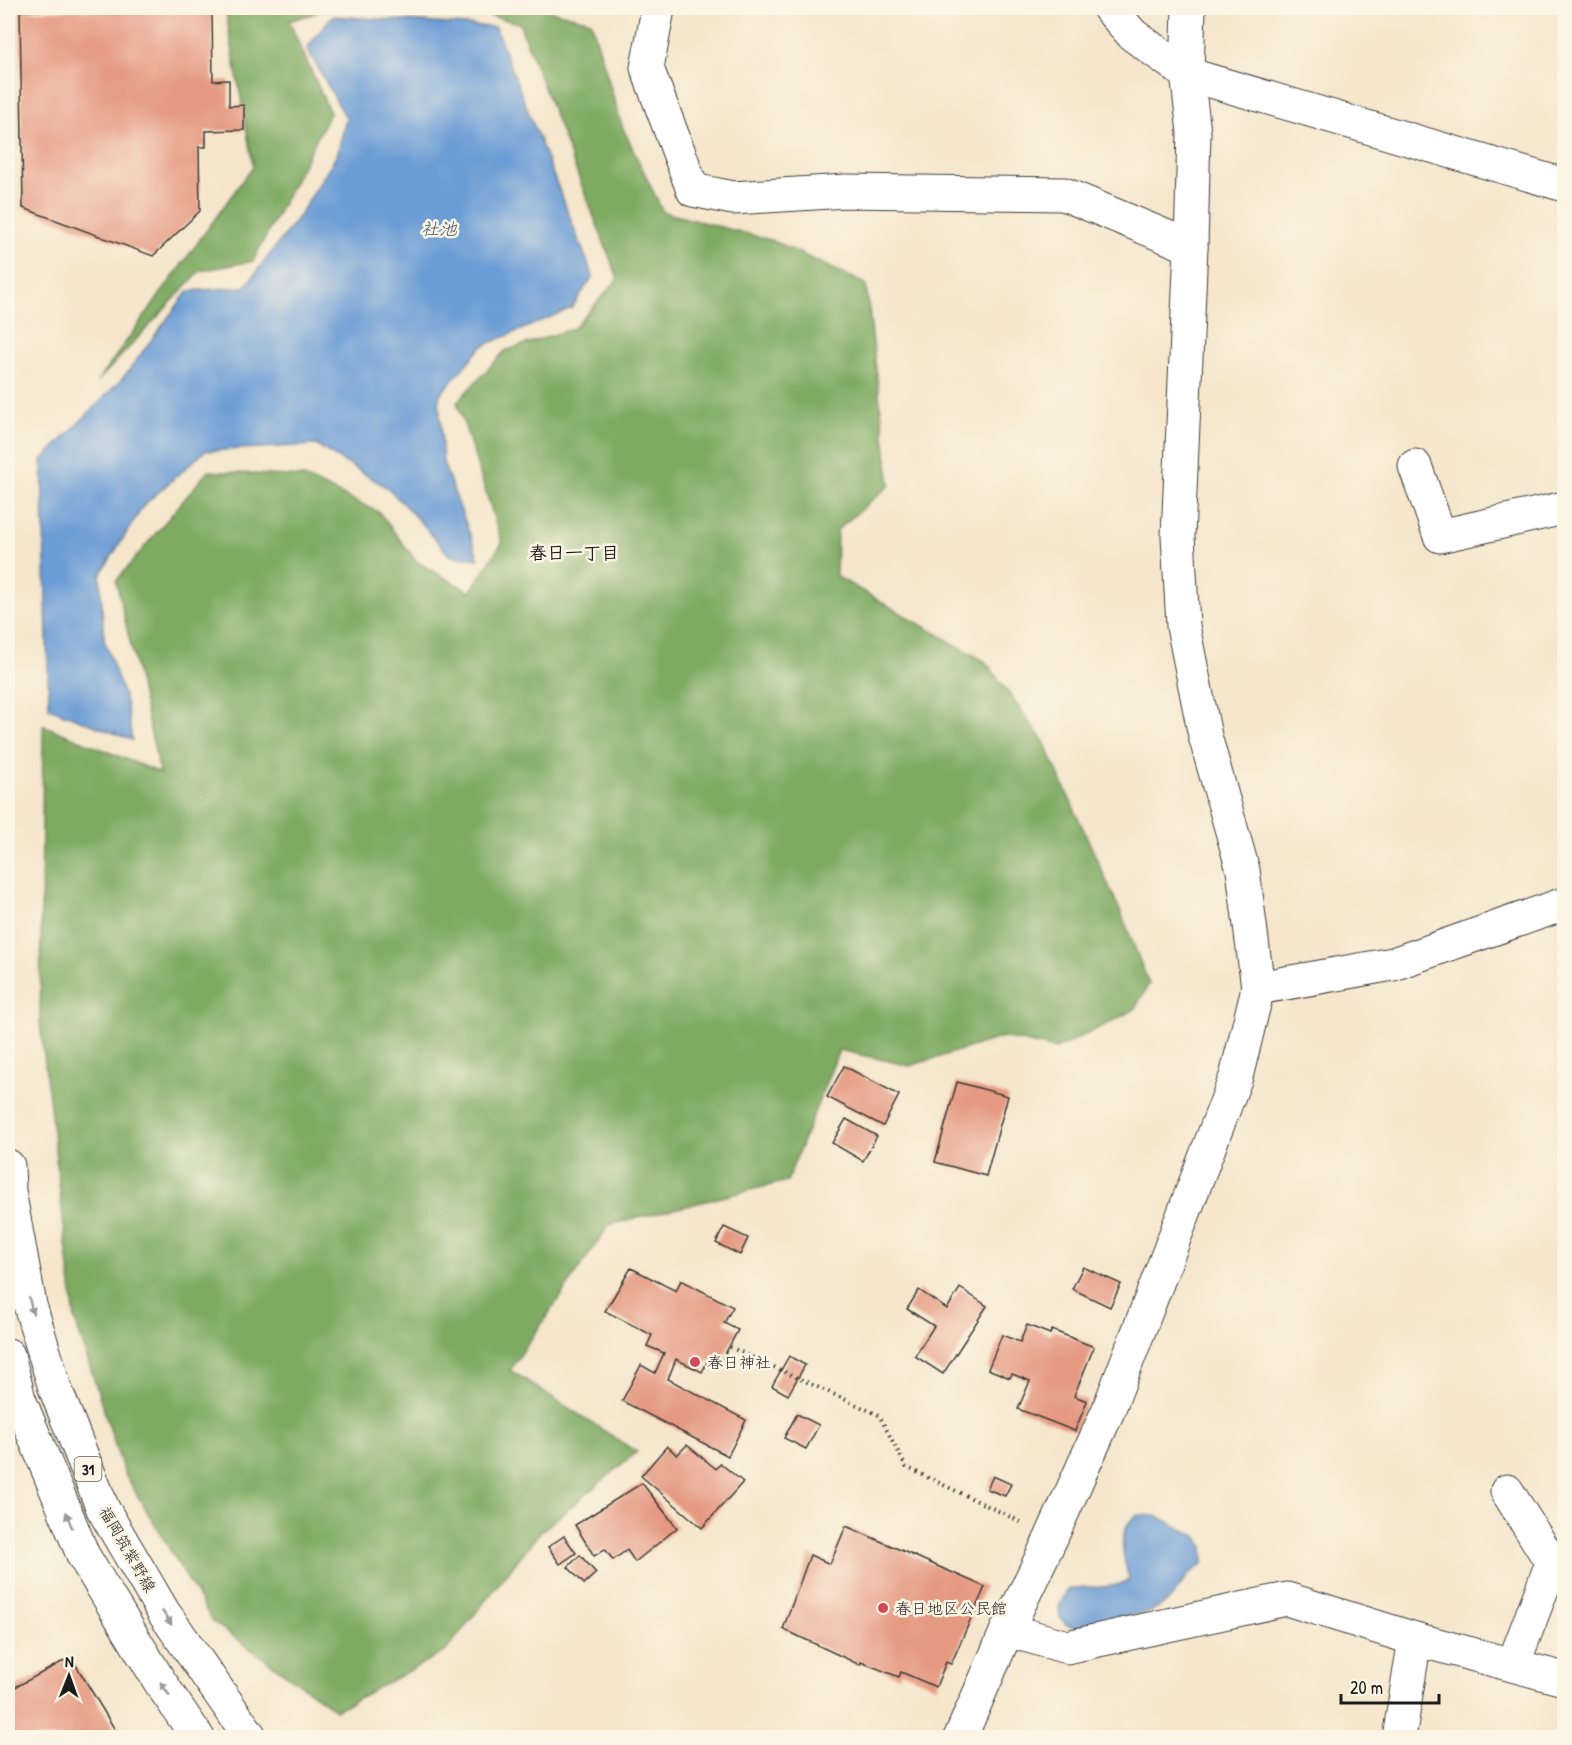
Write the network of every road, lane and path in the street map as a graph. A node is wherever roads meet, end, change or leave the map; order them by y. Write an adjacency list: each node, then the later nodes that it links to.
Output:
1 (656, 8): 6 (street)
2 (1109, 8): 4 (street)
3 (1189, 8): 4 (street)
4 (1187, 74): 5 (street); 6 (street)
5 (1564, 185)
6 (1191, 247): 10 (street)
7 (1415, 466): 8 (street)
8 (1564, 508)
9 (1564, 904): 10 (street)
10 (1258, 988): 15 (street)
11 (8, 1166): 21 (street, 福岡筑紫野線 / 31, one-way to 21)
12 (730, 1347): 15 (path)
13 (8, 1355): 20 (street, 31, one-way to 13)
14 (1507, 1491): 18 (street)
15 (1051, 1538): 16 (street)
16 (1007, 1630): 17 (street); 22 (street)
17 (1415, 1639): 18 (street); 23 (street)
18 (1513, 1665): 19 (street)
19 (1564, 1679)
20 (198, 1737)
21 (251, 1737)
22 (960, 1737)
23 (1399, 1737)

